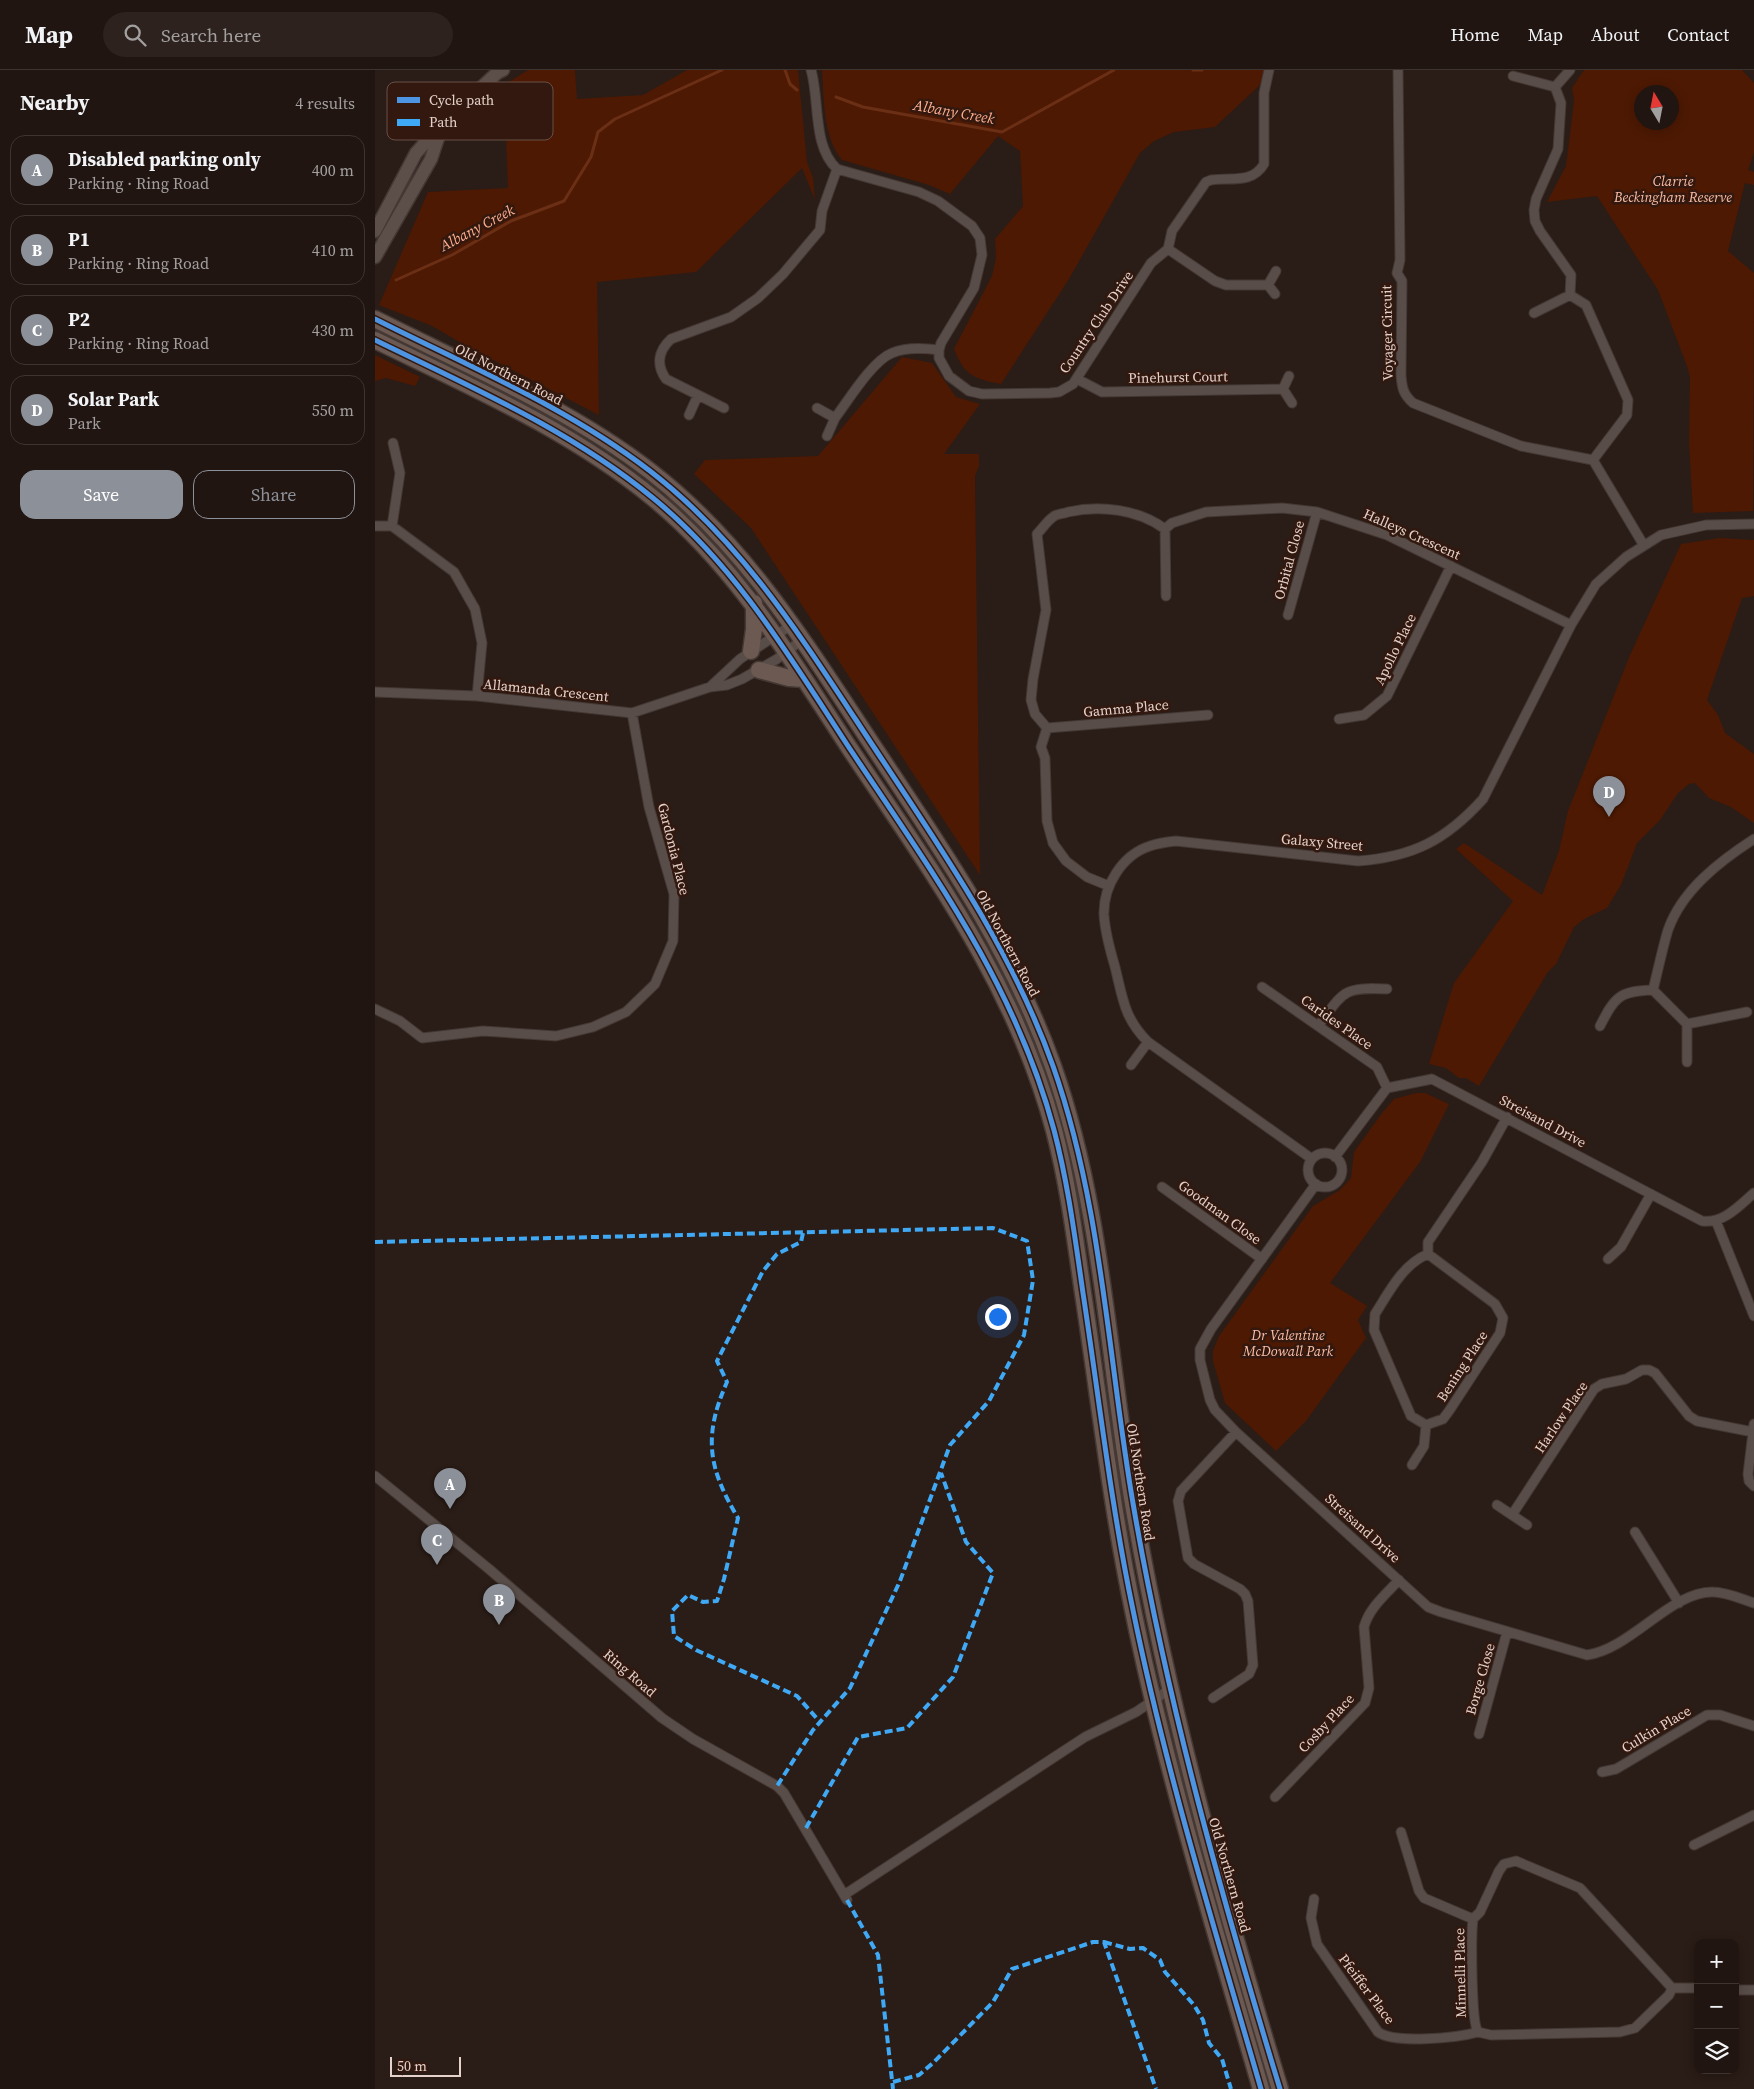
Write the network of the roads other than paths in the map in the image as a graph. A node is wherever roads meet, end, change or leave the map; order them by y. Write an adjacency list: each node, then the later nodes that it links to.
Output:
1 (503, 70): 7 (street)
2 (1269, 70): 13 (street, Country Club Drive)
3 (1398, 70): 34 (street, Voyager Circuit)
4 (1570, 70): 8 (street)
5 (812, 71): 11 (street)
6 (1513, 76): 8 (street)
7 (487, 82)
8 (1555, 87): 18 (street)
9 (428, 140): 12 (street)
10 (437, 140): 14 (street)
11 (837, 169): 22 (street); 26 (street)
12 (375, 231)
13 (1167, 250): 16 (street); 24 (street, Country Club Drive)
14 (375, 257)
15 (1276, 271): 16 (street)
16 (1268, 285): 17 (street)
17 (1275, 294)
18 (1570, 296): 19 (street); 34 (street)
19 (1534, 313)
20 (375, 319): 45 (highway, Old Northern Road)
21 (375, 340): 43 (highway, Old Northern Road)
22 (939, 350): 24 (street, Country Club Drive); 31 (street)
23 (1289, 376): 25 (street)
24 (1077, 379): 25 (street, Pinehurst Court)
25 (1283, 389): 27 (street)
26 (698, 395): 28 (street); 30 (street)
27 (1292, 403)
28 (724, 408)
29 (817, 408): 31 (street)
30 (689, 415)
31 (835, 418): 32 (street)
32 (827, 436)
33 (393, 443): 38 (street)
34 (1593, 460): 40 (street)
35 (1317, 512): 39 (street, Halleys Crescent); 41 (street, Halleys Crescent); 44 (street, Orbital Close)
36 (1754, 525): 40 (street, Galaxy Street)
37 (375, 526): 38 (street)
38 (392, 526): 55 (street)
39 (1165, 529): 42 (street); 59 (street)
40 (1643, 544): 46 (street, Galaxy Street)
41 (1451, 566): 46 (street, Halleys Crescent); 58 (street, Apollo Place)
42 (1166, 596)
43 (753, 603): 47 (highway, Old Northern Road); 49 (highway)
44 (1288, 615)
45 (793, 624): 47 (street, Allamanda Crescent); 48 (highway, Old Northern Road)
46 (1571, 625): 61 (street, Galaxy Street)
47 (775, 634): 49 (street, Allamanda Crescent); 50 (highway, Old Northern Road)
48 (803, 639): 50 (street, Allamanda Crescent); 100 (highway, Old Northern Road)
49 (751, 651): 53 (street, Allamanda Crescent)
50 (786, 651): 51 (street, Allamanda Crescent); 52 (highway, Old Northern Road)
51 (759, 670): 52 (highway); 53 (street, Allamanda Crescent)
52 (804, 679): 102 (highway, Old Northern Road)
53 (710, 687): 56 (street, Allamanda Crescent)
54 (375, 692): 55 (street, Allamanda Crescent)
55 (477, 696): 56 (street, Allamanda Crescent)
56 (632, 713): 65 (street, Gardonia Place)
57 (1208, 715): 59 (street, Gamma Place)
58 (1339, 719)
59 (1047, 728): 61 (street)
60 (1754, 839): 64 (street)
61 (1109, 886): 70 (street, Galaxy Street)
62 (1262, 987): 68 (street, Carides Place)
63 (1387, 989): 68 (street)
64 (1653, 990): 67 (street); 69 (street)
65 (375, 1009)
66 (1747, 1012): 67 (street)
67 (1687, 1024): 71 (street)
68 (1319, 1026): 73 (street, Carides Place)
69 (1600, 1026)
70 (1148, 1042): 72 (street); 76 (street, Galaxy Street)
71 (1687, 1062)
72 (1131, 1065)
73 (1387, 1088): 74 (street, Streisand Drive); 75 (street)
74 (1507, 1117): 80 (street, Streisand Drive); 82 (street)
75 (1335, 1157): 76 (street); 77 (street)
76 (1312, 1159): 77 (street)
77 (1315, 1184): 84 (street, Streisand Drive)
78 (1162, 1187): 84 (street, Goodman Close)
79 (1754, 1193): 81 (street)
80 (1651, 1194): 81 (street, Streisand Drive); 83 (street)
81 (1716, 1221): 85 (street)
82 (1428, 1254): 86 (street); 86 (street, Bening Place)
83 (1608, 1259)
84 (1262, 1260): 88 (street, Streisand Drive)
85 (1754, 1316)
86 (1426, 1425): 89 (street)
87 (1753, 1428): 91 (street); 93 (street, Harlow Place)
88 (1236, 1432): 96 (street, Streisand Drive); 101 (street)
89 (1412, 1465)
90 (375, 1476): 102 (street, Ring Road)
91 (1754, 1486)
92 (1497, 1505): 93 (street)
93 (1512, 1515): 94 (street)
94 (1527, 1525)
95 (1635, 1532): 97 (street)
96 (1399, 1580): 99 (street, Streisand Drive); 106 (street, Cosby Place)
97 (1679, 1603): 98 (street, Streisand Drive); 99 (street, Streisand Drive)
98 (1754, 1603)
99 (1507, 1632): 104 (street, Borge Close)
100 (1170, 1689): 102 (street); 118 (highway, Old Northern Road)
101 (1213, 1698)
102 (1152, 1701): 117 (highway, Old Northern Road)
103 (1754, 1726): 105 (street, Culkin Place)
104 (1479, 1734)
105 (1602, 1772)
106 (1275, 1797)
107 (1754, 1815): 109 (street)
108 (1401, 1832): 111 (street)
109 (1694, 1845)
110 (1314, 1899): 116 (street, Pfeiffer Place)
111 (1473, 1919): 112 (street, Minnelli Place); 116 (street, Minnelli Place)
112 (1671, 1988): 113 (street); 116 (street, Minnelli Place)
113 (1694, 1988)
114 (1739, 1990): 115 (street)
115 (1754, 1990)
116 (1478, 2032)
117 (1261, 2089)
118 (1280, 2089)

